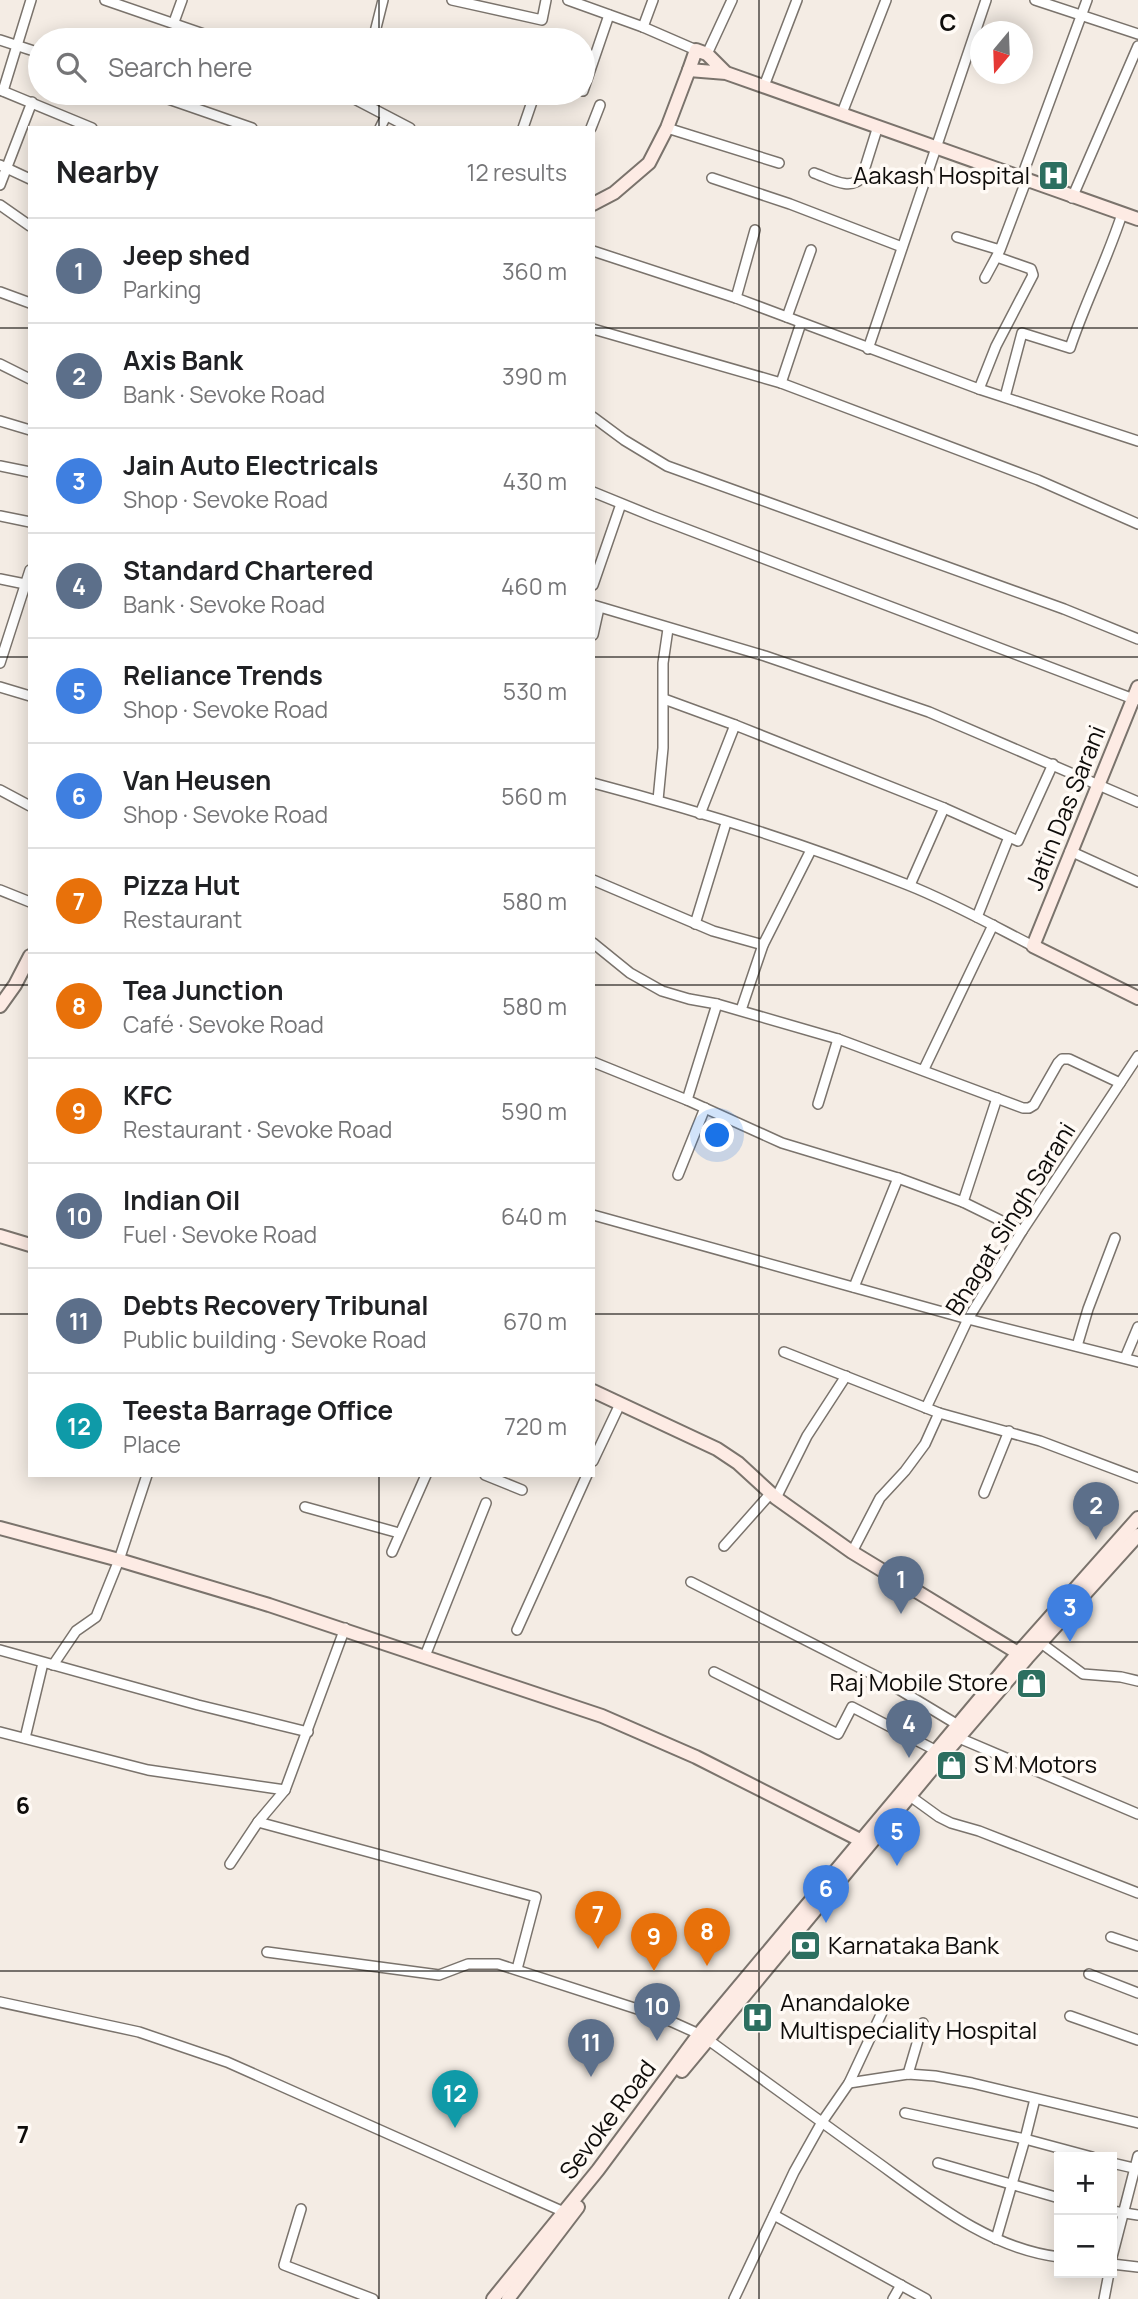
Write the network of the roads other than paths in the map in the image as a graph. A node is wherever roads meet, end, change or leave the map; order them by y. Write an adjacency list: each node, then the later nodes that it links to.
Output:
1 (31, 0): 23 (street)
2 (105, 0): 17 (street)
3 (182, 0): 17 (street)
4 (383, 0): 20 (street)
5 (452, 0): 6 (street)
6 (546, 0)
7 (568, 0): 15 (street)
8 (653, 0): 18 (street)
9 (732, 0): 26 (street)
10 (797, 0): 30 (street)
11 (886, 0): 39 (street)
12 (986, 0): 49 (street)
13 (1035, 0): 16 (street)
14 (1087, 0): 16 (street)
15 (609, 15): 18 (street); 27 (street)
16 (1082, 16): 21 (street); 55 (street)
17 (174, 22): 19 (street)
18 (643, 27): 26 (street)
19 (190, 28)
20 (377, 28)
21 (1138, 34)
22 (0, 40): 23 (street)
23 (19, 45): 25 (street); 31 (street)
24 (1138, 46): 57 (street)
25 (28, 48)
26 (702, 52): 28 (street); 29 (street)
27 (595, 55)
28 (688, 70): 29 (street); 48 (street)
29 (726, 73): 30 (street)
30 (764, 86): 39 (street)
31 (2, 90): 32 (street)
32 (28, 100)
33 (31, 105): 51 (street)
34 (39, 105): 41 (street)
35 (186, 105): 42 (street)
36 (369, 105): 40 (street)
37 (531, 105): 45 (street)
38 (600, 106): 46 (street)
39 (842, 113): 47 (street)
40 (386, 116): 43 (street); 44 (street)
41 (87, 126)
42 (246, 126)
43 (381, 126)
44 (406, 126)
45 (524, 126)
46 (592, 126)
47 (878, 126): 49 (street); 52 (street)
48 (667, 128): 50 (street); 58 (street)
49 (937, 147): 55 (street); 65 (street)
50 (779, 163)
51 (3, 167): 53 (street); 56 (street)
52 (814, 173)
53 (28, 177)
54 (712, 178): 65 (street)
55 (1023, 180): 57 (street); 68 (street)
56 (0, 185)
57 (1072, 198): 60 (street)
58 (595, 203)
59 (0, 205): 62 (street)
60 (1122, 214): 61 (street); 81 (street)
61 (1138, 219)
62 (28, 225)
63 (755, 230): 71 (street)
64 (957, 237): 68 (street)
65 (902, 247): 76 (street)
66 (811, 250): 73 (street)
67 (595, 252): 71 (street)
68 (998, 253): 69 (street); 80 (street)
69 (985, 278)
70 (0, 292): 72 (street)
71 (736, 298): 73 (street)
72 (28, 302)
73 (787, 317): 74 (street)
74 (801, 323): 76 (street); 79 (street)
75 (595, 330): 79 (street)
76 (868, 349): 80 (street)
77 (0, 364): 78 (street)
78 (28, 378)
79 (782, 383): 92 (street)
80 (979, 389): 81 (street)
81 (1005, 397): 85 (street)
82 (595, 418): 99 (street)
83 (0, 421): 84 (street)
84 (28, 429)
85 (1138, 441)
86 (0, 466): 87 (street)
87 (28, 472)
88 (595, 493): 89 (street)
89 (621, 504): 94 (street); 103 (street)
90 (0, 516): 91 (street)
91 (28, 522)
92 (1138, 524)
93 (28, 576): 96 (street)
94 (595, 578)
95 (0, 579): 96 (street)
96 (25, 584): 100 (street)
97 (596, 606): 98 (street)
98 (668, 629): 104 (street); 106 (street)
99 (1138, 639)
100 (0, 663)
101 (0, 687): 102 (street)
102 (28, 695)
103 (1136, 696): 108 (street, Jatin Das Sarani)
104 (664, 699): 105 (street); 110 (street)
105 (735, 725): 113 (street); 114 (street)
106 (1053, 764): 108 (street); 116 (street)
107 (595, 784): 110 (street)
108 (1100, 784): 111 (street); 118 (street, Jatin Das Sarani)
109 (0, 790): 112 (street)
110 (658, 800): 114 (street)
111 (1138, 802)
112 (28, 805)
113 (944, 808): 116 (street); 121 (street)
114 (700, 814): 115 (street)
115 (726, 823): 117 (street); 125 (street)
116 (1009, 837): 124 (street)
117 (811, 850): 121 (street); 128 (street)
118 (1070, 851): 120 (street); 129 (street, Jatin Das Sarani)
119 (595, 881): 125 (street)
120 (1138, 882)
121 (910, 885): 124 (street)
122 (0, 890): 123 (street)
123 (28, 901)
124 (977, 917): 126 (street)
125 (695, 924): 128 (street)
126 (993, 925): 129 (street); 138 (street)
127 (595, 945): 133 (street)
128 (763, 945): 134 (street)
129 (1033, 946): 131 (street)
130 (28, 959): 132 (street)
131 (1138, 998)
132 (2, 1000)
133 (717, 1004): 134 (street); 141 (street)
134 (741, 1010): 135 (street)
135 (838, 1039): 138 (street); 142 (street)
136 (1138, 1056): 139 (street, Bhagat Singh Sarani)
137 (595, 1063): 141 (street)
138 (924, 1069): 140 (street)
139 (1120, 1083): 140 (street); 148 (street, Bhagat Singh Sarani)
140 (997, 1098): 146 (street)
141 (687, 1100): 143 (street)
142 (818, 1104)
143 (705, 1108): 144 (street); 145 (street)
144 (678, 1175)
145 (898, 1178): 146 (street); 152 (street)
146 (962, 1202): 148 (street)
147 (595, 1217): 152 (street)
148 (1022, 1231): 153 (street, Bhagat Singh Sarani)
149 (0, 1236): 151 (street)
150 (1115, 1238): 155 (street)
151 (28, 1244)
152 (854, 1287): 153 (street)
153 (968, 1319): 155 (street); 162 (street, Bhagat Singh Sarani)
154 (1138, 1327): 157 (street)
155 (1077, 1346): 157 (street)
156 (784, 1352): 159 (street)
157 (1125, 1358): 158 (street)
158 (1138, 1362)
159 (846, 1376): 162 (street); 173 (street)
160 (595, 1392): 161 (street)
161 (620, 1404): 165 (street); 173 (street)
162 (926, 1408): 163 (street)
163 (939, 1412): 164 (street); 182 (street)
164 (1009, 1431): 170 (street); 172 (street)
165 (595, 1457)
166 (146, 1477): 183 (street)
167 (425, 1477): 178 (street)
168 (586, 1477): 186 (street)
169 (500, 1478): 171 (street)
170 (1138, 1478)
171 (522, 1490)
172 (984, 1493)
173 (774, 1495): 180 (street); 182 (street)
174 (486, 1503): 190 (street)
175 (305, 1507): 178 (street)
176 (1138, 1518): 189 (street, Sevoke Road)
177 (0, 1528): 183 (street)
178 (399, 1533): 181 (street)
179 (1138, 1535): 187 (street, Sevoke Road)
180 (724, 1546)
181 (392, 1552)
182 (852, 1552): 189 (street)
183 (119, 1560): 185 (street); 191 (street)
184 (691, 1582): 194 (street)
185 (345, 1628): 190 (street); 196 (street)
186 (517, 1630)
187 (1041, 1643): 189 (street, Sevoke Road); 193 (street)
188 (0, 1650): 191 (street)
189 (1022, 1655): 194 (street, Sevoke Road)
190 (425, 1656): 203 (street)
191 (48, 1664): 196 (street); 197 (street)
192 (714, 1672): 198 (street)
193 (1138, 1681)
194 (958, 1731): 198 (street, Sevoke Road); 200 (street, Sevoke Road); 201 (street)
195 (0, 1732): 197 (street)
196 (308, 1732): 199 (street)
197 (25, 1738): 199 (street)
198 (935, 1750): 203 (street, Sevoke Road)
199 (285, 1790): 202 (street)
200 (910, 1796): 203 (street, Sevoke Road); 205 (street)
201 (1138, 1814)
202 (258, 1822): 204 (street); 209 (street)
203 (865, 1843): 216 (street, Sevoke Road)
204 (230, 1864)
205 (1138, 1893)
206 (1111, 1937): 207 (street)
207 (1138, 1946)
208 (267, 1952): 209 (street)
209 (517, 1969): 216 (street)
210 (1089, 1975): 211 (street)
211 (1138, 1993)
212 (0, 2002): 233 (street)
213 (885, 2006): 219 (street)
214 (1070, 2016): 217 (street)
215 (923, 2024): 218 (street)
216 (703, 2036): 222 (street); 233 (street, Sevoke Road); 247 (street, Sevoke Road)
217 (1138, 2040)
218 (908, 2074): 219 (street); 220 (street)
219 (849, 2083): 222 (street)
220 (1035, 2099): 223 (street); 224 (street)
221 (905, 2113): 224 (street)
222 (822, 2122): 236 (street); 239 (street)
223 (1138, 2123)
224 (1025, 2139): 225 (street); 230 (street)
225 (1073, 2152)
226 (1138, 2157): 229 (street)
227 (938, 2163): 230 (street)
228 (1117, 2164): 229 (street)
229 (1136, 2169): 235 (street)
230 (1012, 2184): 231 (street); 239 (street)
231 (1054, 2196)
232 (301, 2209): 245 (street)
233 (564, 2212): 246 (street, Sevoke Road)
234 (1117, 2212): 235 (street)
235 (1122, 2213): 237 (street); 238 (street)
236 (774, 2215): 244 (street); 248 (street)
237 (1138, 2215)
238 (1117, 2235)
239 (996, 2239): 240 (street)
240 (1054, 2256)
241 (1117, 2265): 242 (street)
242 (1138, 2267)
243 (1108, 2278): 251 (street)
244 (901, 2285): 249 (street); 250 (street)
245 (373, 2299)
246 (493, 2299)
247 (508, 2299)
248 (734, 2299)
249 (894, 2299)
250 (926, 2299)
251 (1104, 2299)

